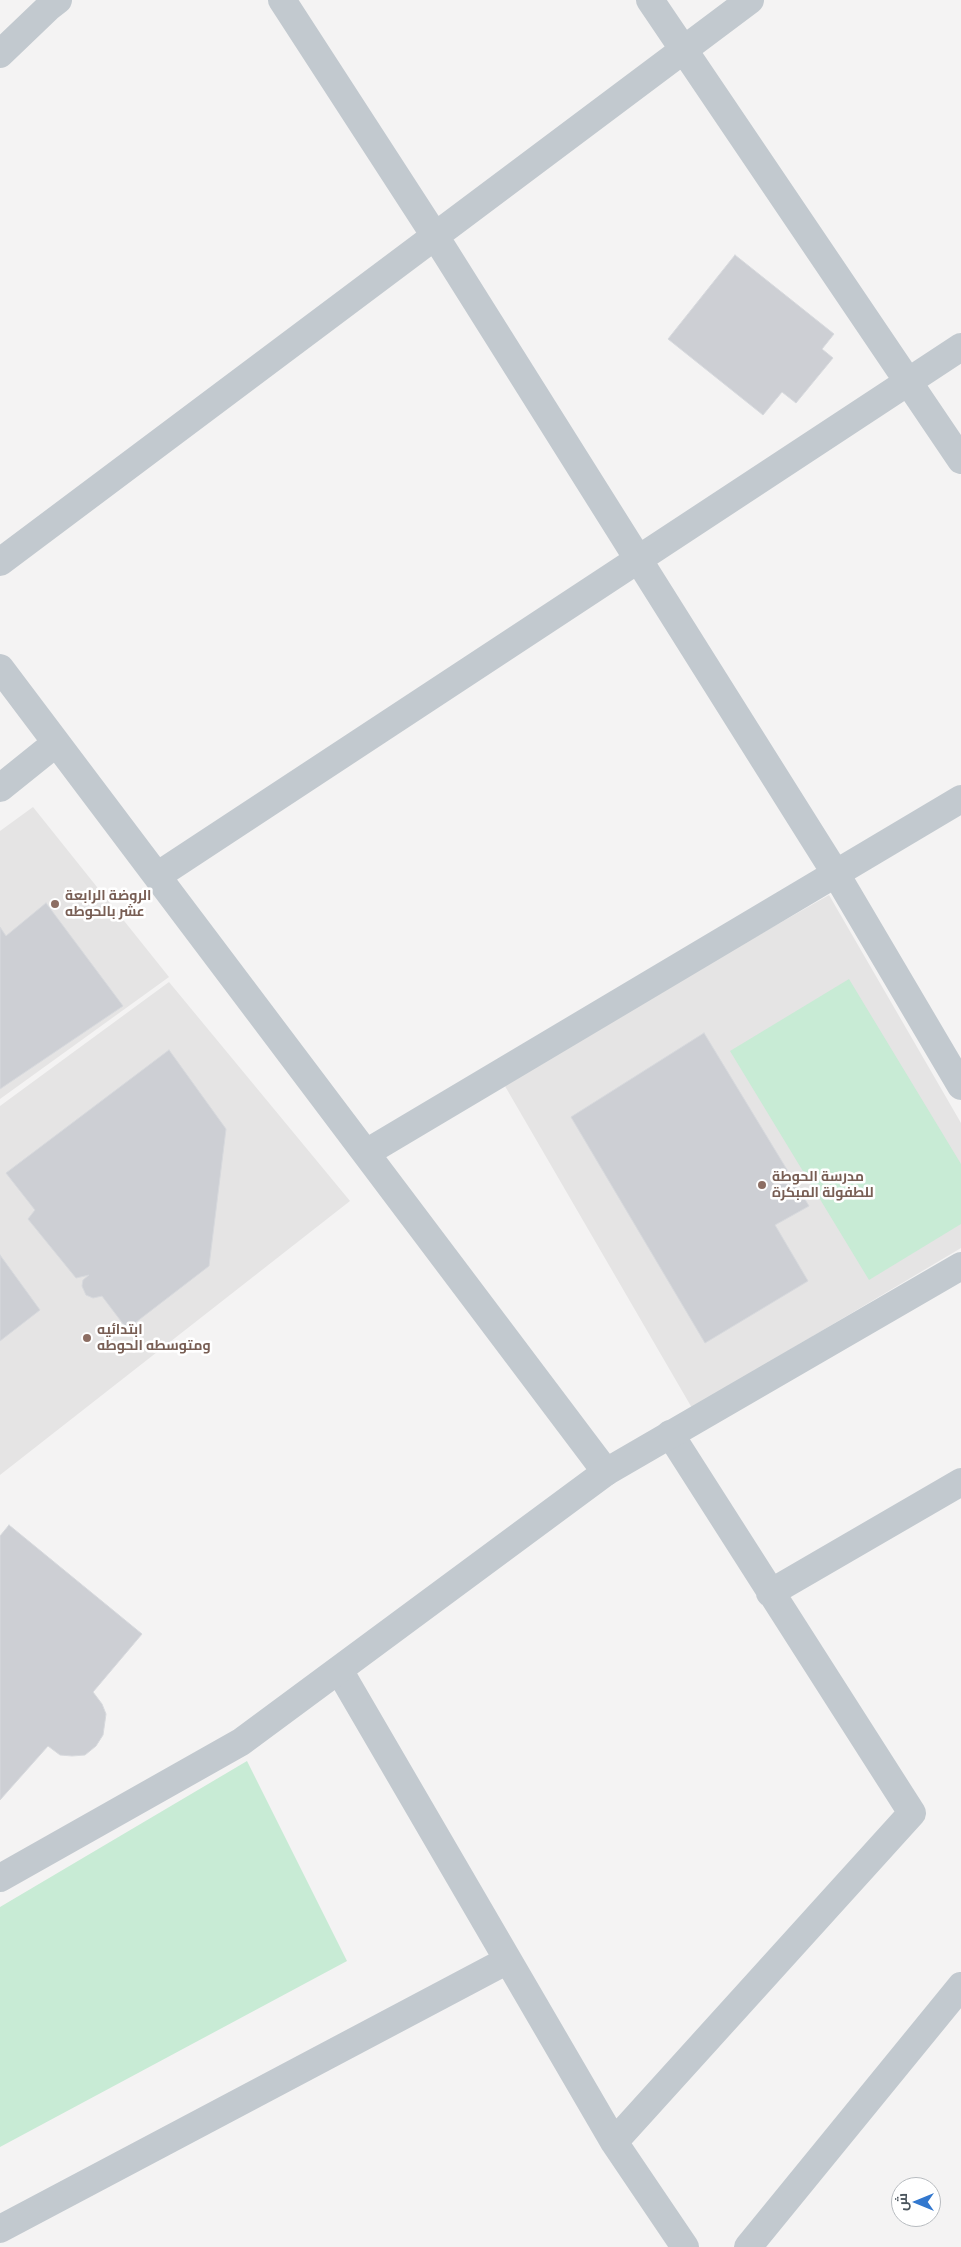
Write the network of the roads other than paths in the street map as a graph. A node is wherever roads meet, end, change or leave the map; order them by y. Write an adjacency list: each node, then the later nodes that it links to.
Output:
1 (58, 0): 6 (street)
2 (282, 0): 7 (street)
3 (650, 0): 5 (street)
4 (750, 0): 5 (street)
5 (683, 50): 7 (street); 9 (street)
6 (0, 54)
7 (435, 236): 11 (street); 12 (street)
8 (961, 347): 9 (street)
9 (908, 382): 10 (street); 11 (street)
10 (961, 460)
11 (639, 559): 17 (street); 18 (street)
12 (0, 562)
13 (0, 668): 14 (street)
14 (56, 743): 15 (street); 18 (street)
15 (0, 788)
16 (961, 799): 17 (street)
17 (836, 874): 19 (street); 20 (street)
18 (157, 876): 20 (street)
19 (961, 1086)
20 (366, 1153): 23 (street)
21 (961, 1266): 22 (street)
22 (670, 1434): 23 (street); 25 (street)
23 (606, 1472): 26 (street)
24 (961, 1482): 25 (street)
25 (770, 1594): 30 (street)
26 (339, 1670): 27 (street); 28 (street)
27 (0, 1878)
28 (508, 1960): 30 (street); 31 (street)
29 (961, 1986): 33 (street)
30 (614, 2142): 32 (street)
31 (0, 2229)
32 (685, 2247)
33 (748, 2247)

